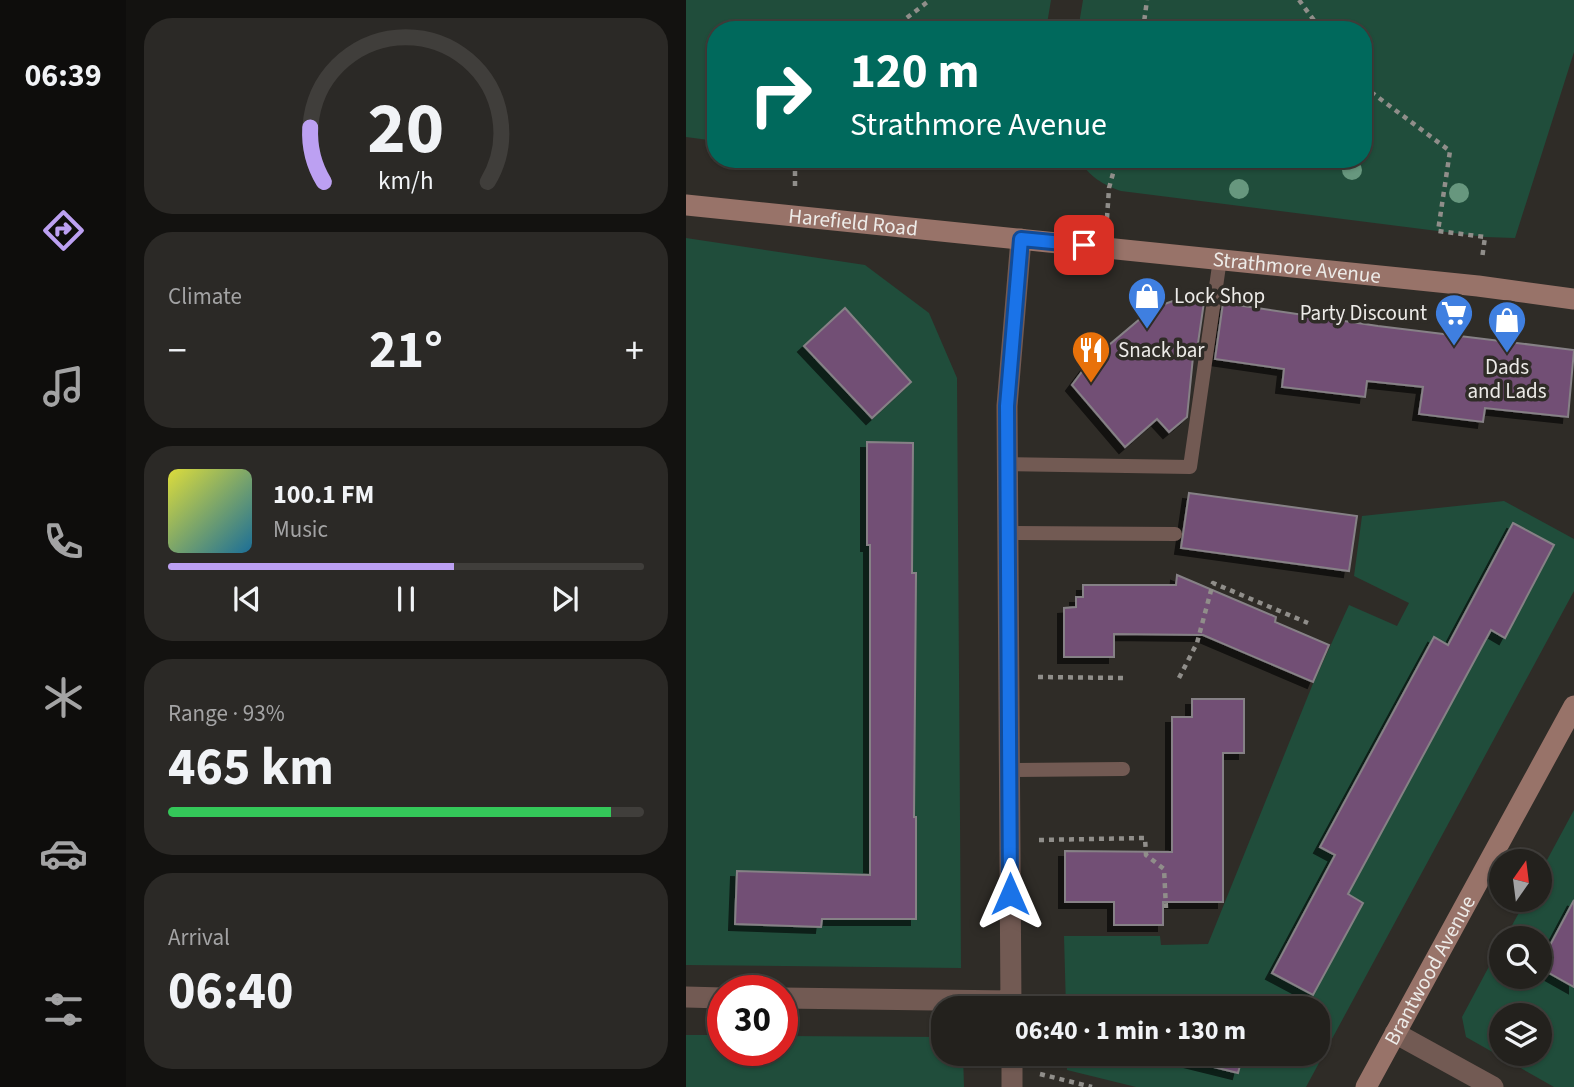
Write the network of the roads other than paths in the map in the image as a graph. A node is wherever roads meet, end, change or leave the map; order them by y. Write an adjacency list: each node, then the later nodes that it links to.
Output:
1 (686, 205): 2 (street, Harefield Road)
2 (1021, 239): 3 (street, Strathmore Avenue); 5 (street)
3 (1220, 260): 4 (street, Strathmore Avenue); 5 (lane)
4 (1574, 299)
5 (1007, 464): 6 (street)
6 (1008, 533): 7 (lane); 10 (street)
7 (1175, 534)
8 (1574, 706): 16 (street, Brantwood Avenue)
9 (1123, 769): 10 (lane)
10 (1010, 770): 11 (street)
11 (1011, 996)
12 (686, 997): 13 (street)
13 (707, 998)
14 (798, 998): 15 (street)
15 (931, 1002)
16 (1395, 1033): 17 (street, Brantwood Avenue); 18 (street)
17 (1366, 1087)
18 (1493, 1087)

